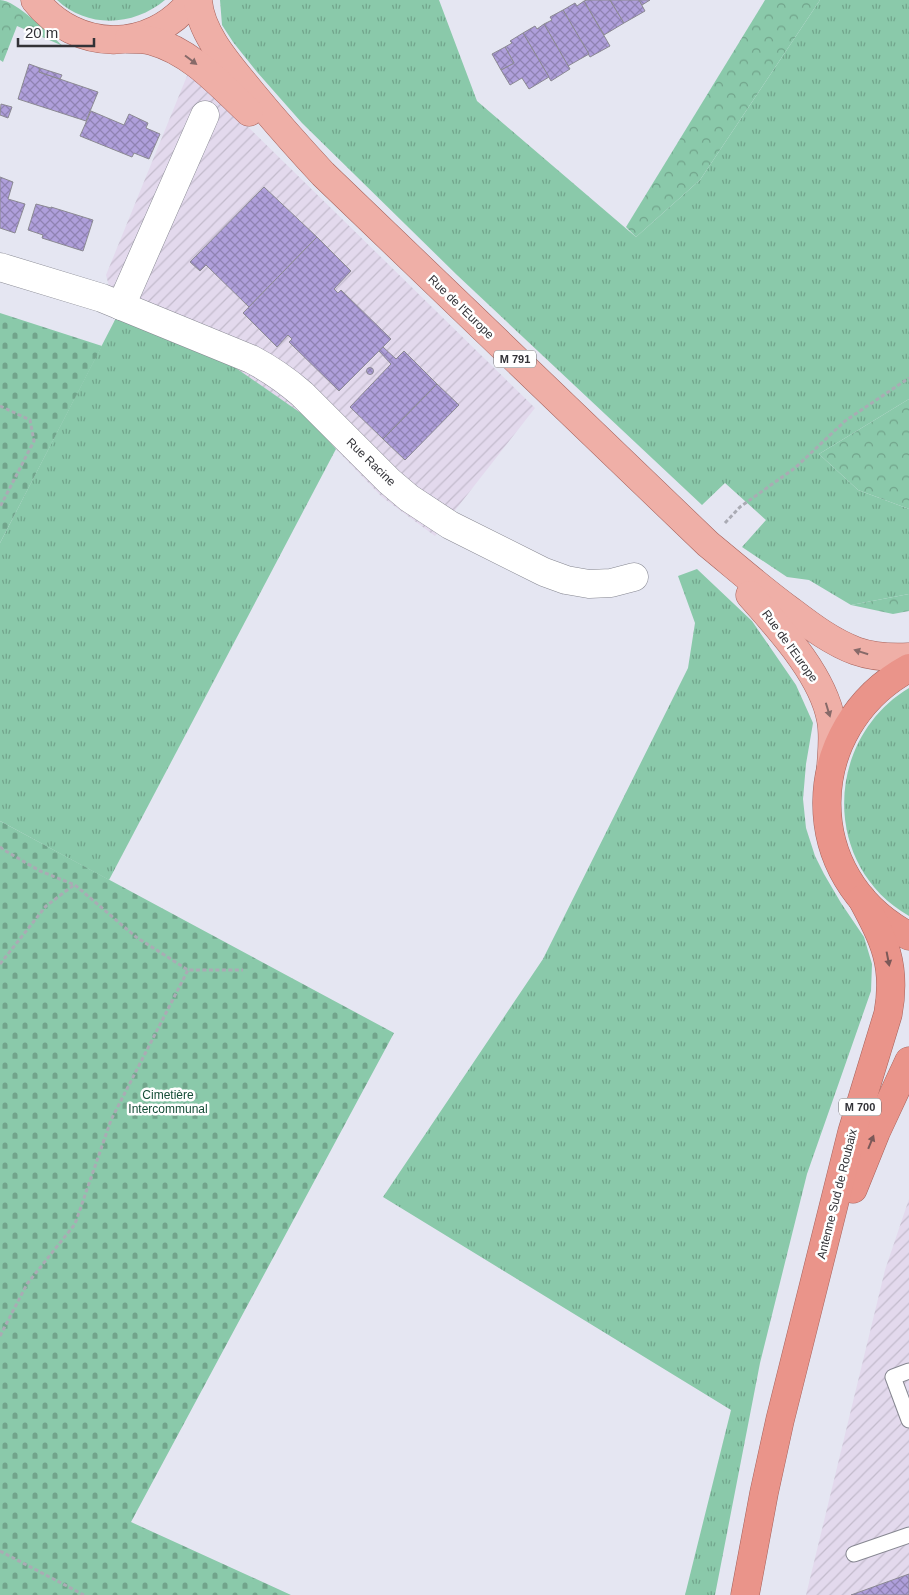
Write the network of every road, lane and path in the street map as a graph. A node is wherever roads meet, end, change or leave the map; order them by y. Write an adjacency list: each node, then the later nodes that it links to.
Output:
1 (35, 0): 4 (main road)
2 (192, 0): 4 (main road)
3 (198, 0): 6 (main road, Rue de l'Europe / M 791)
4 (129, 39): 6 (main road, Rue de l'Europe / M 791, one-way to 6)
5 (204, 115): 8 (street)
6 (323, 174): 12 (main road, Rue de l'Europe / M 791)
7 (0, 267): 8 (street, Rue Racine)
8 (121, 306): 13 (street, Rue Racine)
9 (909, 378): 12 (path)
10 (0, 406): 11 (path)
11 (0, 507)
12 (708, 544): 14 (main road, Rue de l'Europe / M 791, one-way to 12); 16 (main road, Rue de l'Europe / M 791, one-way to 16)
13 (634, 577)
14 (909, 657)
15 (909, 668): 16 (highway)
16 (831, 766): 19 (highway)
17 (0, 847): 18 (path)
18 (75, 885): 21 (path); 22 (path)
19 (862, 899): 20 (highway); 25 (highway, Antenne Sud de Roubaix / M 700, one-way to 25)
20 (909, 936)
21 (0, 964)
22 (188, 970): 23 (path); 26 (path)
23 (243, 970)
24 (909, 1061): 25 (highway, Antenne Sud de Roubaix / M 700, one-way to 24)
25 (806, 1320): 33 (highway, Antenne Sud de Roubaix / M 700)
26 (0, 1336)
27 (909, 1371): 28 (lane)
28 (909, 1420)
29 (909, 1535): 31 (lane)
30 (0, 1551): 32 (path)
31 (854, 1554)
32 (84, 1595)
33 (745, 1595)

